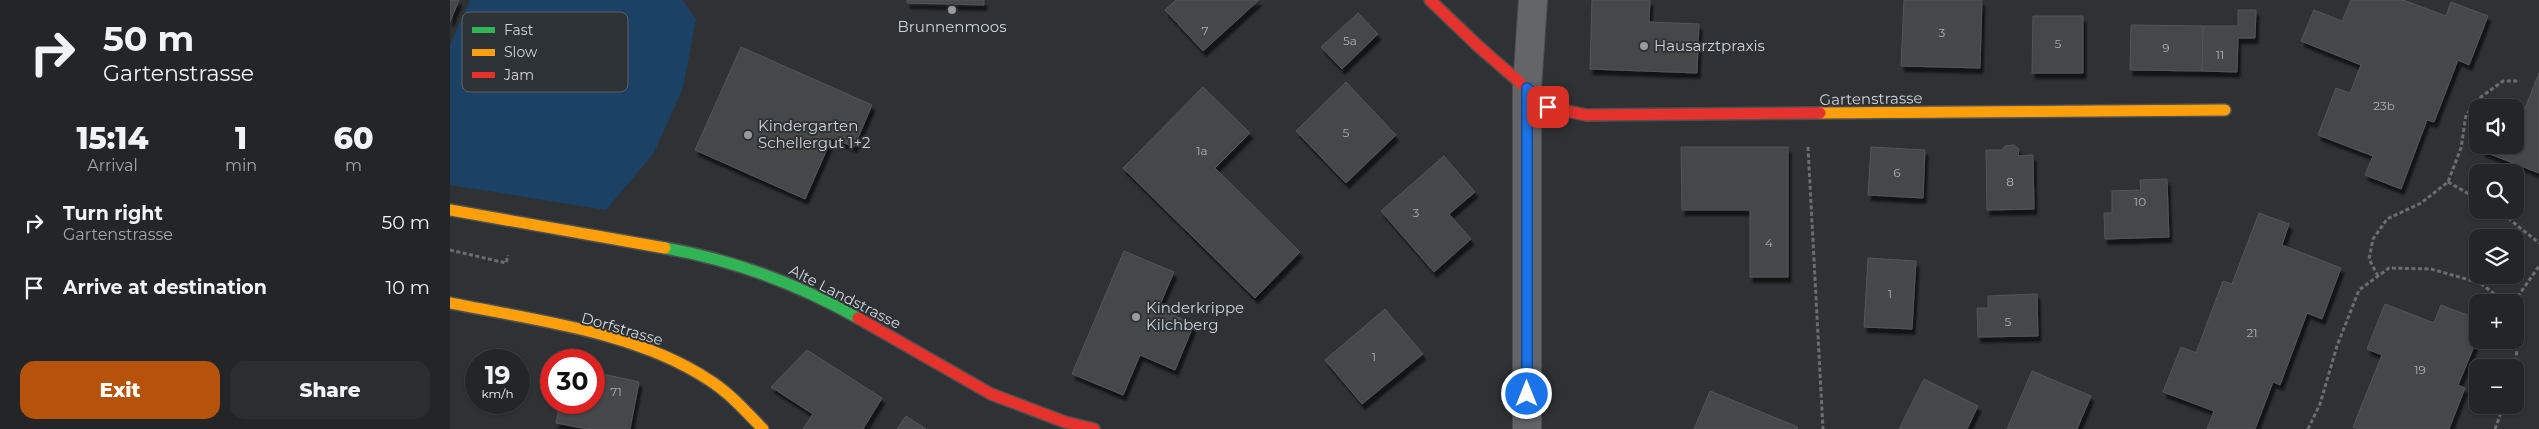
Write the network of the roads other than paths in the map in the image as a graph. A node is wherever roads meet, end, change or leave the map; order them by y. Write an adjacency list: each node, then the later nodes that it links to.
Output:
1 (1430, 0): 3 (street, Gartenstrasse)
2 (1533, 0): 3 (street)
3 (1527, 88): 4 (street, Gartenstrasse); 9 (street)
4 (2225, 110)
5 (450, 210): 8 (street, Alte Landstrasse)
6 (450, 302): 7 (street, Dorfstrasse)
7 (763, 429)
8 (1094, 429)
9 (1527, 429)

